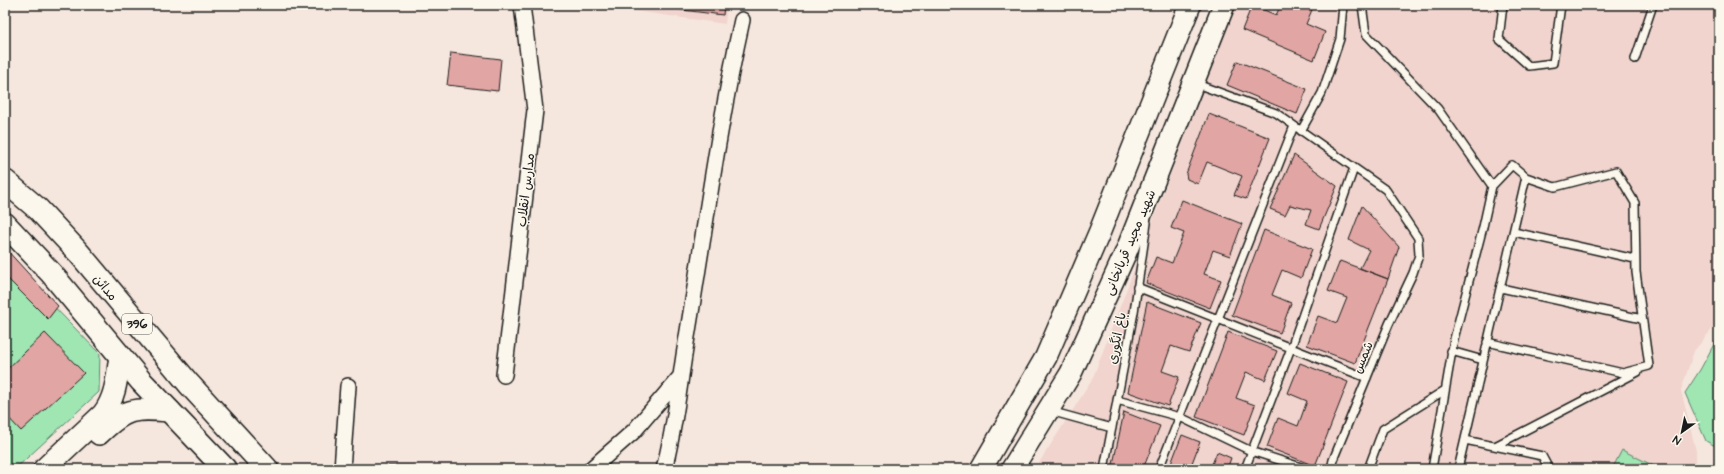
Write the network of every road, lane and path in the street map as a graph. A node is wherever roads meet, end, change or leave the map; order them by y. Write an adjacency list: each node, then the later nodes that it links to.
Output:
1 (522, 5): 37 (street, مدارس انقلاب)
2 (1190, 5): 10 (main road)
3 (1224, 5): 11 (main road, شهید مجید قربانخانی)
4 (1343, 5): 18 (lane)
5 (1362, 5): 22 (lane)
6 (1503, 5): 7 (lane)
7 (1561, 5)
8 (1653, 5): 12 (lane)
9 (742, 20): 38 (street)
10 (1174, 44): 11 (main road); 13 (main road)
11 (1205, 55): 14 (main road, شهید مجید قربانخانی)
12 (1635, 59)
13 (1163, 73): 14 (main road); 15 (main road)
14 (1194, 83): 16 (main road, شهید مجید قربانخانی); 17 (lane)
15 (1152, 98): 16 (main road); 58 (main road)
16 (1182, 112): 23 (main road, شهید مجید قربانخانی)
17 (1294, 126): 18 (lane); 29 (lane)
18 (1301, 131): 19 (lane)
19 (1354, 168): 32 (lane); 39 (lane, شمس)
20 (1526, 177): 22 (lane); 25 (lane); 26 (lane)
21 (5, 181): 54 (main road, مدائن / 396)
22 (1492, 186): 33 (lane)
23 (1152, 187): 27 (lane, باغ انگوری); 45 (main road, شهید مجید قربانخانی)
24 (5, 224): 34 (main road, 396)
25 (1514, 232): 26 (lane); 28 (lane)
26 (1635, 259): 30 (lane)
27 (1137, 287): 29 (lane); 42 (lane, باغ انگوری)
28 (1500, 288): 30 (lane); 31 (lane)
29 (1219, 319): 32 (lane); 46 (lane)
30 (1642, 319): 36 (lane)
31 (1488, 342): 35 (lane); 36 (lane)
32 (1291, 348): 39 (lane); 50 (lane)
33 (1452, 351): 35 (lane); 41 (lane)
34 (120, 356): 43 (main road); 44 (main road, 396)
35 (1483, 360): 48 (lane)
36 (1649, 366): 49 (lane)
37 (504, 375)
38 (681, 376): 56 (street); 57 (street)
39 (1367, 378): 64 (lane, شمس)
40 (348, 386): 55 (street)
41 (1445, 390): 65 (lane); 66 (lane)
42 (1117, 400): 46 (lane); 47 (lane, باغ انگوری)
43 (121, 405): 44 (main road); 51 (main road); 52 (main road)
44 (170, 411): 53 (main road, 396)
45 (1049, 411): 47 (lane); 59 (main road, شهید مجید قربانخانی)
46 (1180, 417): 50 (lane); 61 (lane)
47 (1112, 428): 60 (lane, باغ انگوری)
48 (1465, 440): 49 (lane); 67 (lane)
49 (1495, 446): 68 (lane)
50 (1251, 451): 62 (lane); 63 (lane)
51 (44, 469)
52 (62, 469)
53 (225, 469)
54 (267, 469)
55 (342, 469)
56 (591, 469)
57 (664, 469)
58 (981, 469)
59 (1012, 469)
60 (1104, 469)
61 (1159, 469)
62 (1245, 469)
63 (1307, 469)
64 (1331, 469)
65 (1368, 469)
66 (1432, 469)
67 (1458, 469)
68 (1549, 469)

